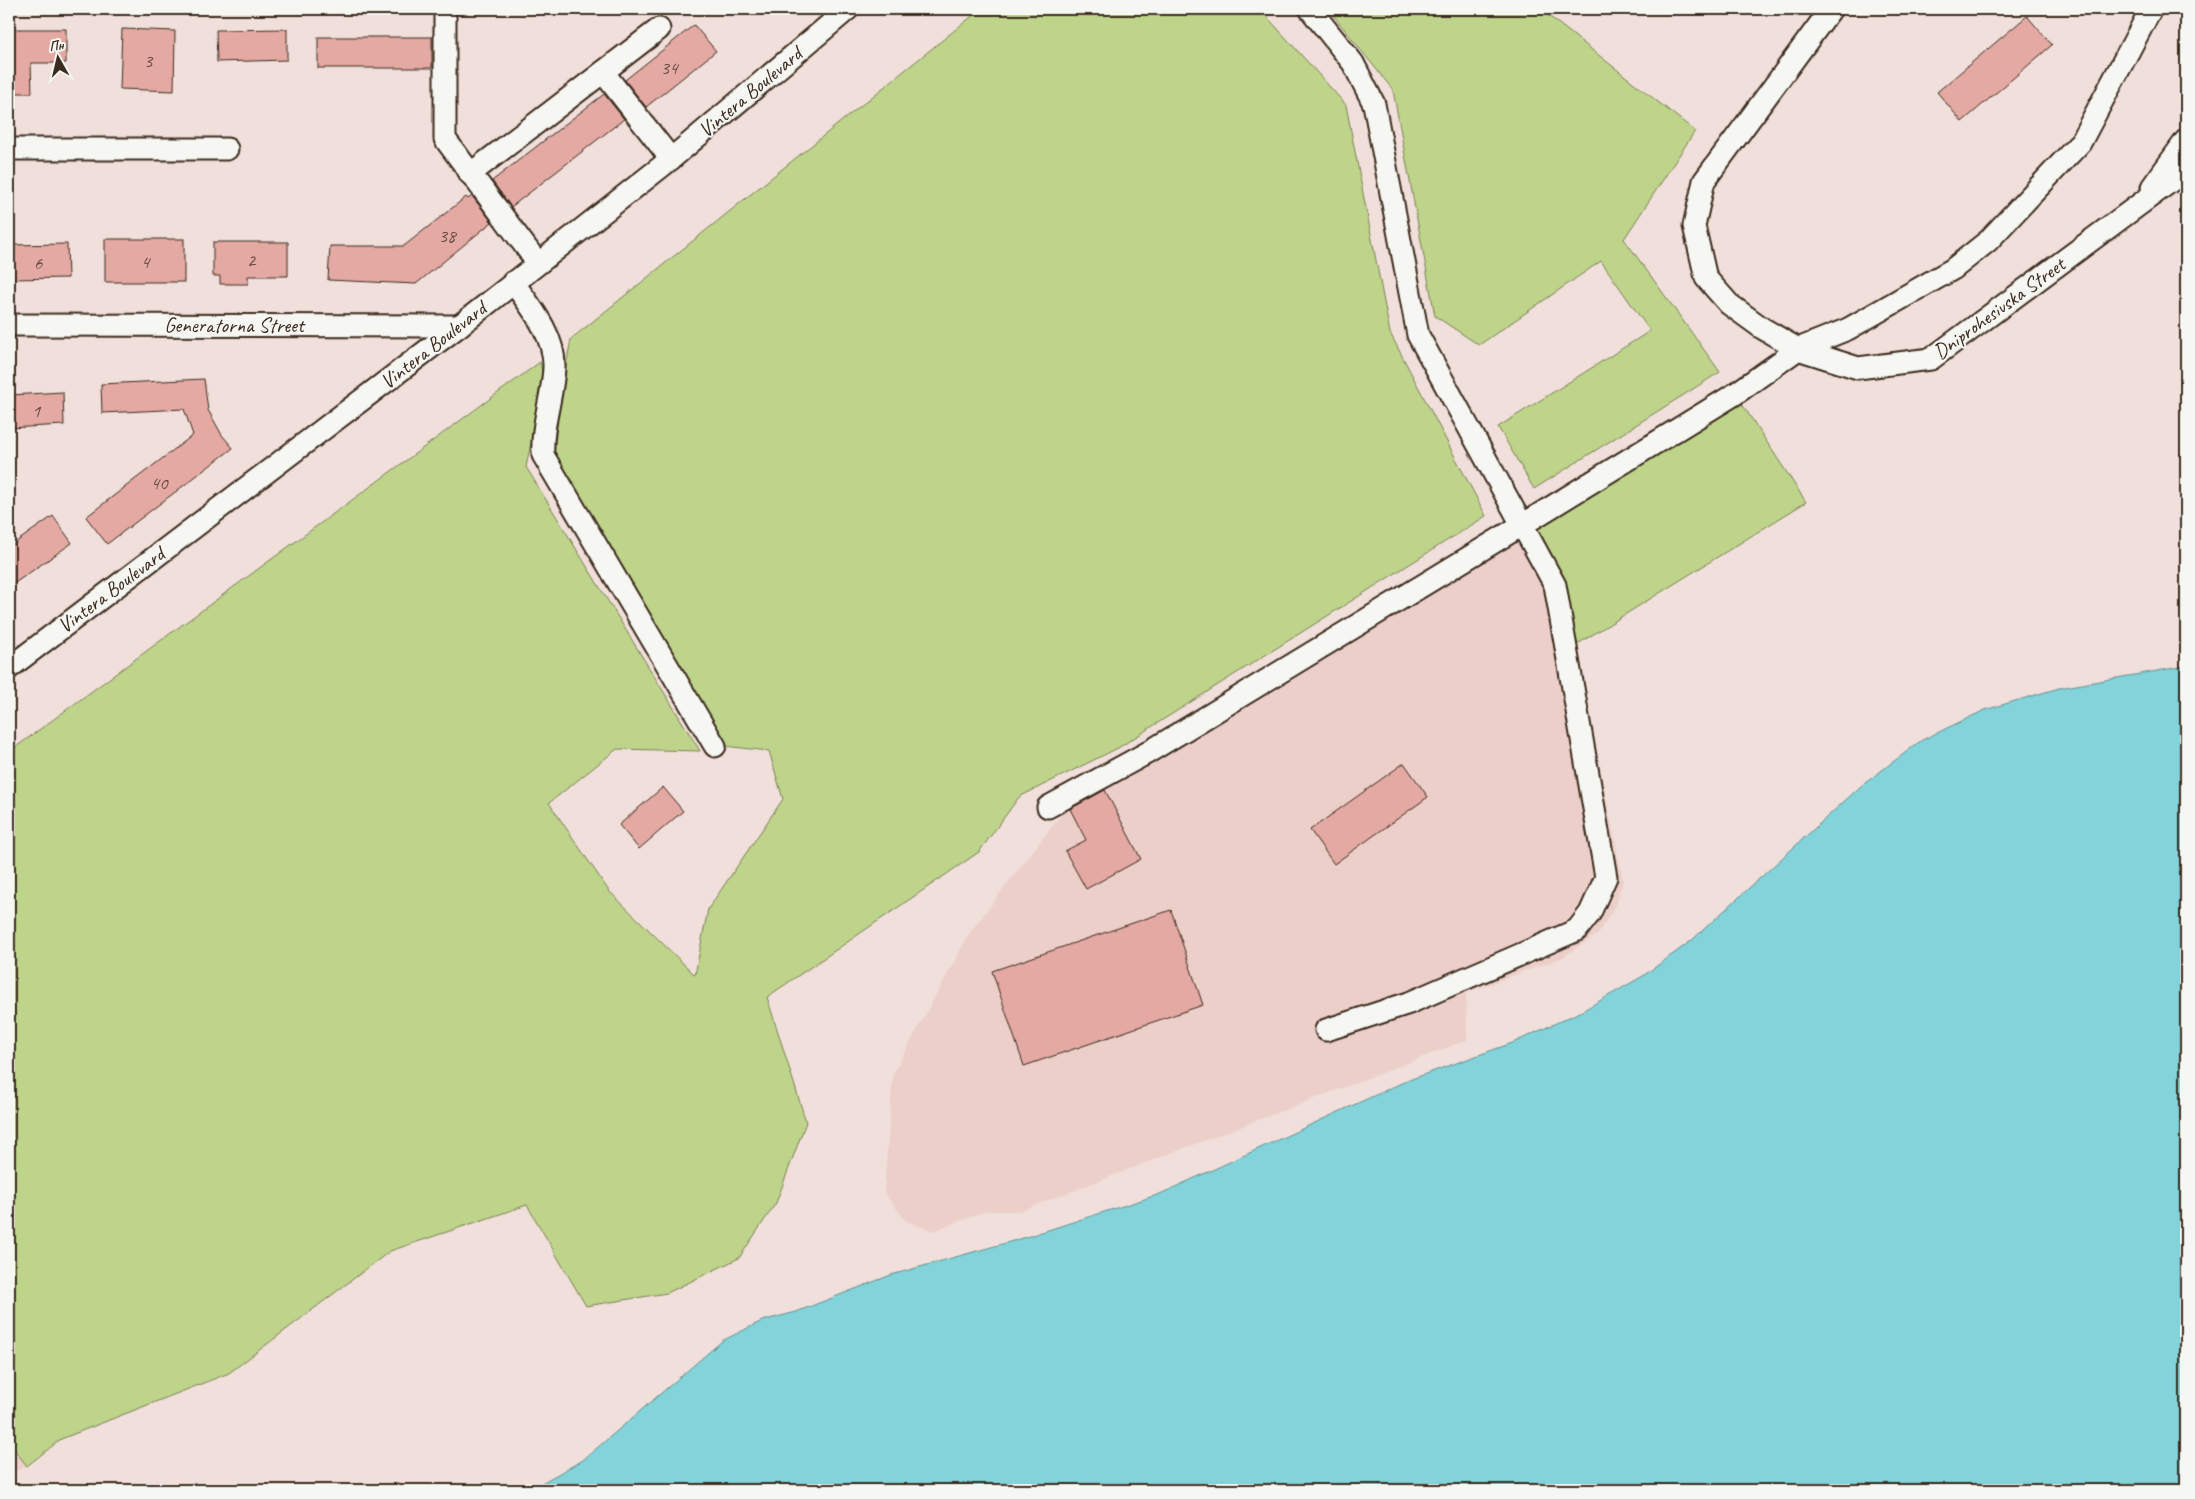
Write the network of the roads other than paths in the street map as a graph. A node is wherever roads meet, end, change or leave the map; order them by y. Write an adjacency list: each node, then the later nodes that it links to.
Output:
1 (445, 9): 13 (street)
2 (848, 9): 11 (street, Vintera Boulevard)
3 (1310, 9): 20 (street)
4 (1831, 9): 19 (street, Dniprohesivska Street)
5 (2151, 9): 19 (street)
6 (660, 29): 7 (street)
7 (603, 72): 11 (street); 13 (street)
8 (2186, 140): 14 (street)
9 (9, 149): 10 (street)
10 (227, 149)
11 (672, 159): 15 (street, Vintera Boulevard)
12 (2186, 170): 14 (street, Dniprohesivska Street)
13 (470, 174): 15 (street)
14 (2140, 204): 19 (street, Dniprohesivska Street)
15 (537, 262): 16 (street, Vintera Boulevard)
16 (513, 282): 18 (street, Vintera Boulevard); 22 (street)
17 (9, 325): 18 (street, Generatorna Street)
18 (459, 326): 21 (street, Vintera Boulevard)
19 (1798, 349): 20 (street)
20 (1522, 525): 23 (street); 24 (street)
21 (9, 668)
22 (715, 746)
23 (1048, 807)
24 (1326, 1030)

